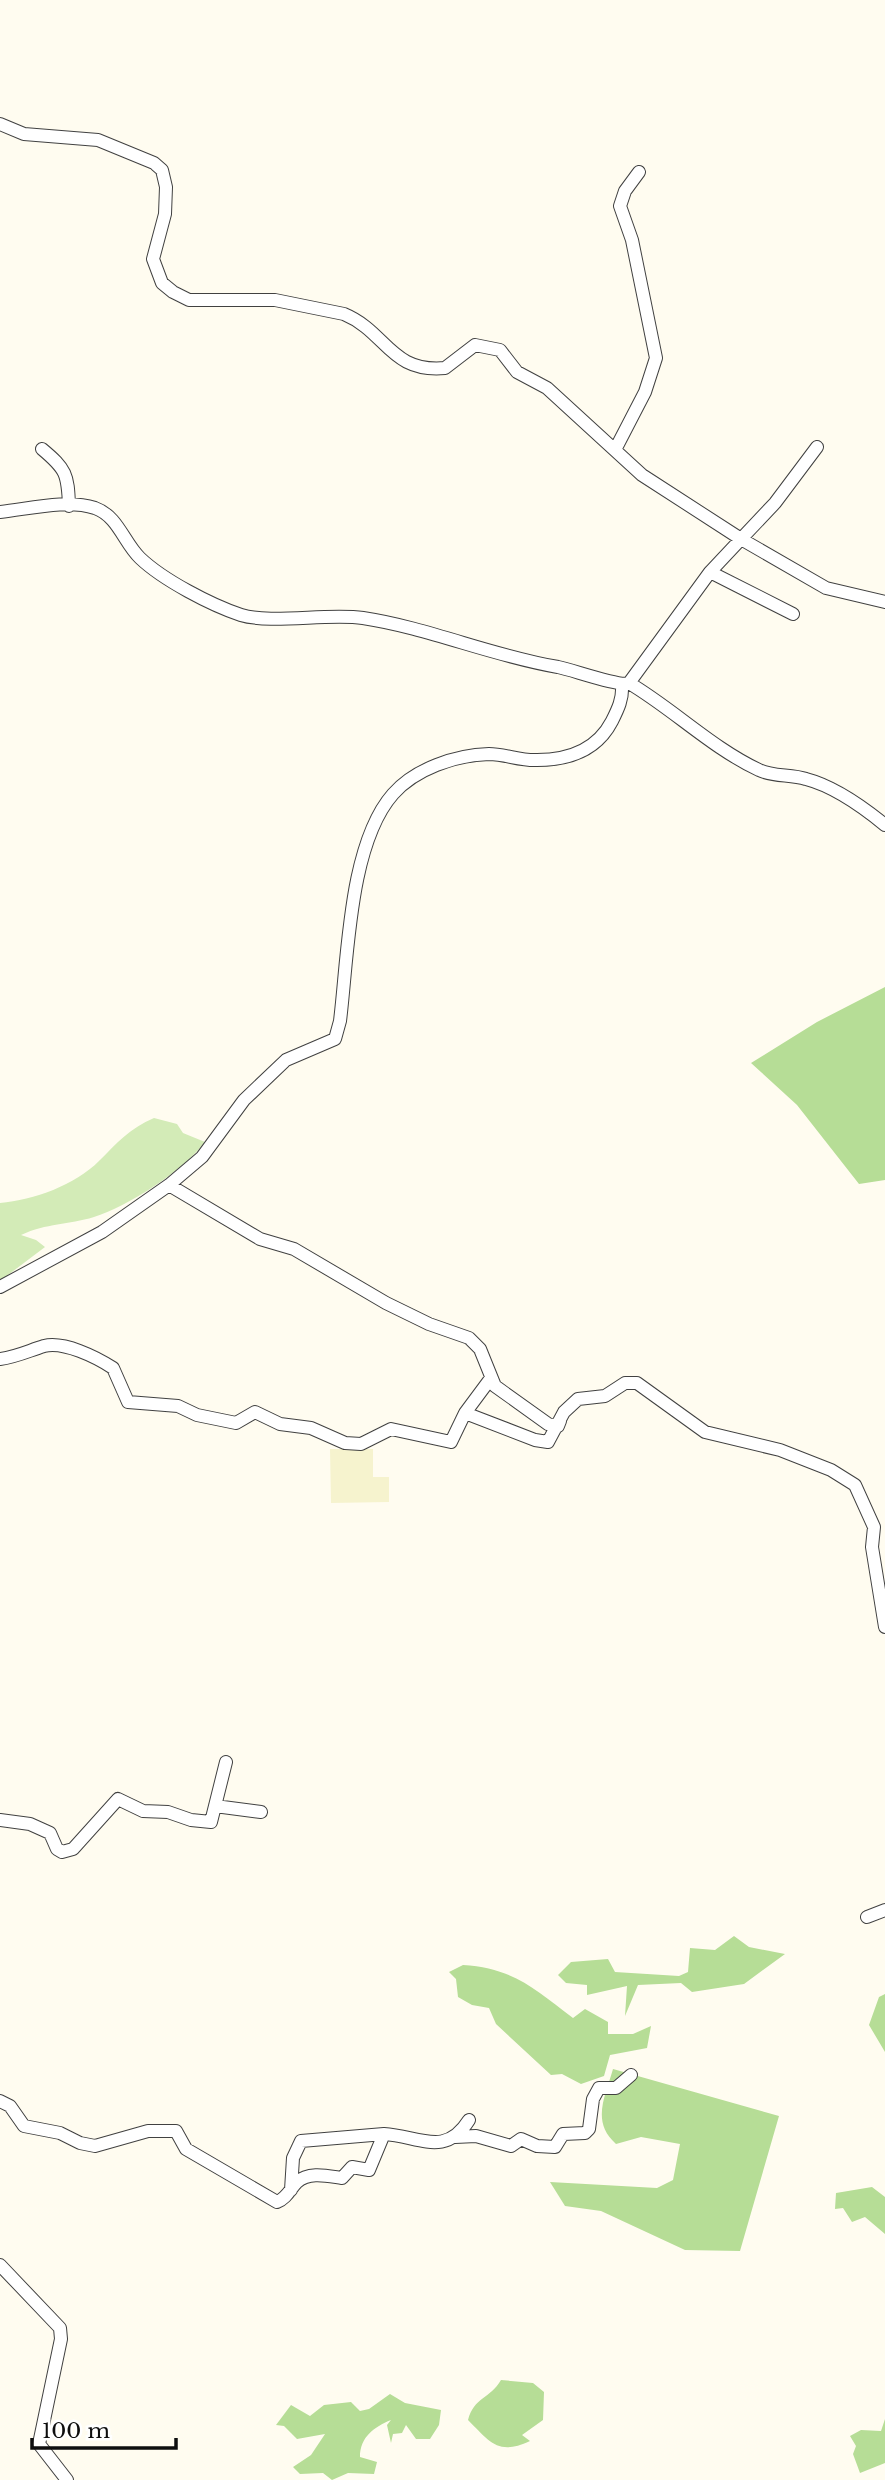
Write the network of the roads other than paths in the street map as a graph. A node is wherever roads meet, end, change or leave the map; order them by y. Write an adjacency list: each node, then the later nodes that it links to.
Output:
1 (0, 124): 4 (street)
2 (639, 173): 4 (street)
3 (817, 447): 8 (street)
4 (615, 448): 8 (street)
5 (42, 449): 6 (street)
6 (69, 506): 7 (street); 12 (street)
7 (0, 512)
8 (741, 539): 9 (street); 10 (street)
9 (710, 572): 11 (street); 12 (street)
10 (885, 602)
11 (793, 614)
12 (626, 684): 13 (street); 14 (street)
13 (885, 825)
14 (169, 1185): 15 (street); 17 (street)
15 (0, 1287)
16 (0, 1359): 19 (street)
17 (491, 1378): 18 (street); 19 (street)
18 (564, 1412): 19 (street); 20 (street)
19 (465, 1413)
20 (885, 1623)
21 (226, 1762): 22 (street)
22 (215, 1807): 23 (street); 24 (street)
23 (261, 1812)
24 (0, 1820)
25 (885, 1909): 26 (street)
26 (867, 1917)
27 (631, 2075): 31 (street)
28 (0, 2101): 32 (street)
29 (469, 2120): 31 (street)
30 (384, 2134): 31 (street); 32 (street); 32 (street)
31 (455, 2137)
32 (291, 2190)
33 (0, 2265): 34 (street)
34 (67, 2480)

